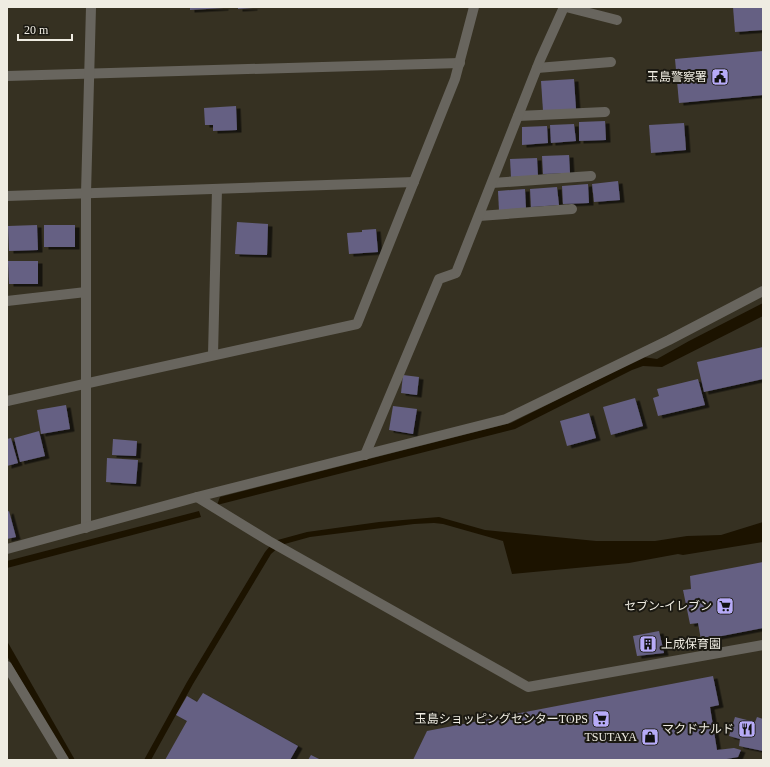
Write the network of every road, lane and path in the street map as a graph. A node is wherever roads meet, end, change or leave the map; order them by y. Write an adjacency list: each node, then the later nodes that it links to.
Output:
1 (91, 7): 8 (street)
2 (474, 7): 6 (street)
3 (562, 7): 4 (street); 7 (street)
4 (617, 20)
5 (611, 62): 7 (street)
6 (460, 63): 8 (street); 13 (street)
7 (537, 68): 11 (street)
8 (89, 73): 9 (street); 16 (street)
9 (7, 76)
10 (605, 112): 11 (street)
11 (518, 116): 14 (street)
12 (591, 176): 14 (street)
13 (414, 182): 15 (street); 23 (street)
14 (492, 183): 19 (street)
15 (217, 189): 16 (street); 23 (street)
16 (86, 193): 17 (street); 21 (street)
17 (7, 196)
18 (572, 208): 19 (street)
19 (479, 216): 26 (street)
20 (763, 291): 26 (street)
21 (86, 292): 22 (street); 24 (street)
22 (7, 301)
23 (213, 355): 24 (street)
24 (86, 383): 25 (street); 28 (street)
25 (7, 401)
26 (365, 455): 27 (street)
27 (197, 497): 28 (street); 30 (street)
28 (86, 528): 29 (street)
29 (7, 549)
30 (763, 645)
31 (7, 666): 32 (street)
32 (64, 760)

